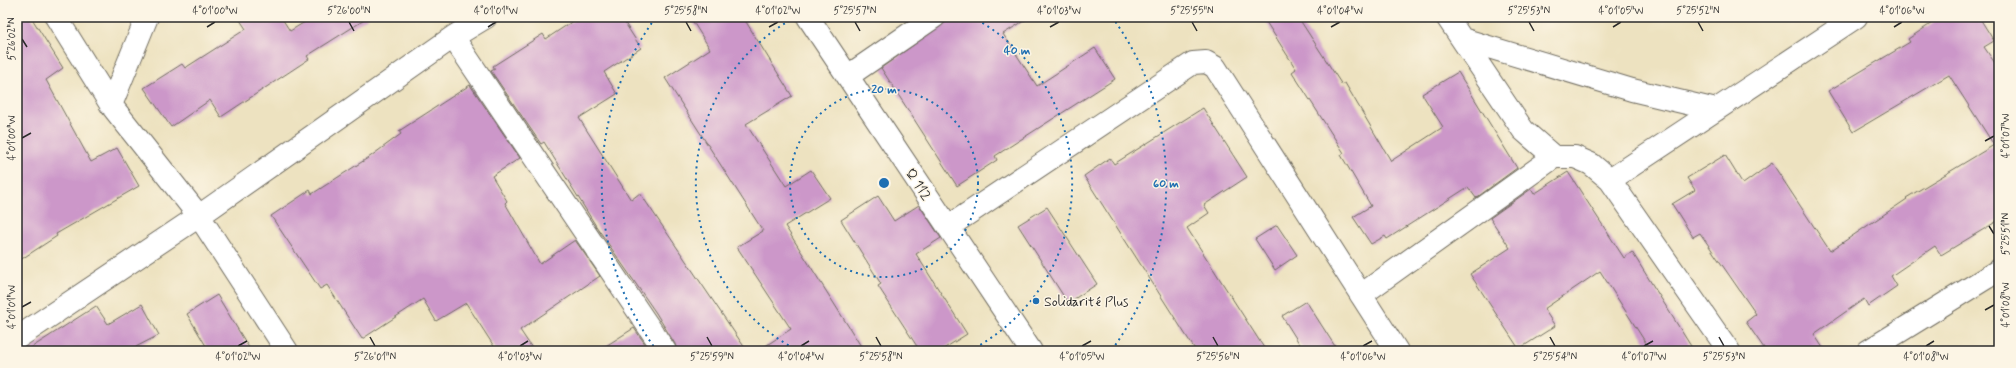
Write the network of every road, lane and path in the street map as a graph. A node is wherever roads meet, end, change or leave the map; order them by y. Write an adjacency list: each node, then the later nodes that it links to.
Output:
1 (56, 17): 11 (street)
2 (147, 17): 11 (street)
3 (486, 17): 8 (street)
4 (808, 17): 10 (street, Q 112)
5 (934, 17): 10 (street)
6 (1447, 17): 9 (street)
7 (1850, 19): 12 (street)
8 (453, 37): 15 (street); 21 (street)
9 (1462, 39): 12 (street); 13 (street)
10 (848, 76): 16 (street, Q 112)
11 (111, 105): 15 (street)
12 (1716, 110): 14 (street)
13 (1554, 157): 14 (street); 18 (street)
14 (1610, 180): 24 (street)
15 (199, 216): 19 (street); 20 (street)
16 (948, 227): 18 (street); 22 (street, Q 112)
17 (1999, 270): 25 (street)
18 (1361, 295): 23 (street)
19 (17, 338)
20 (287, 351)
21 (665, 351)
22 (1031, 351)
23 (1397, 351)
24 (1729, 351)
25 (1868, 351)

